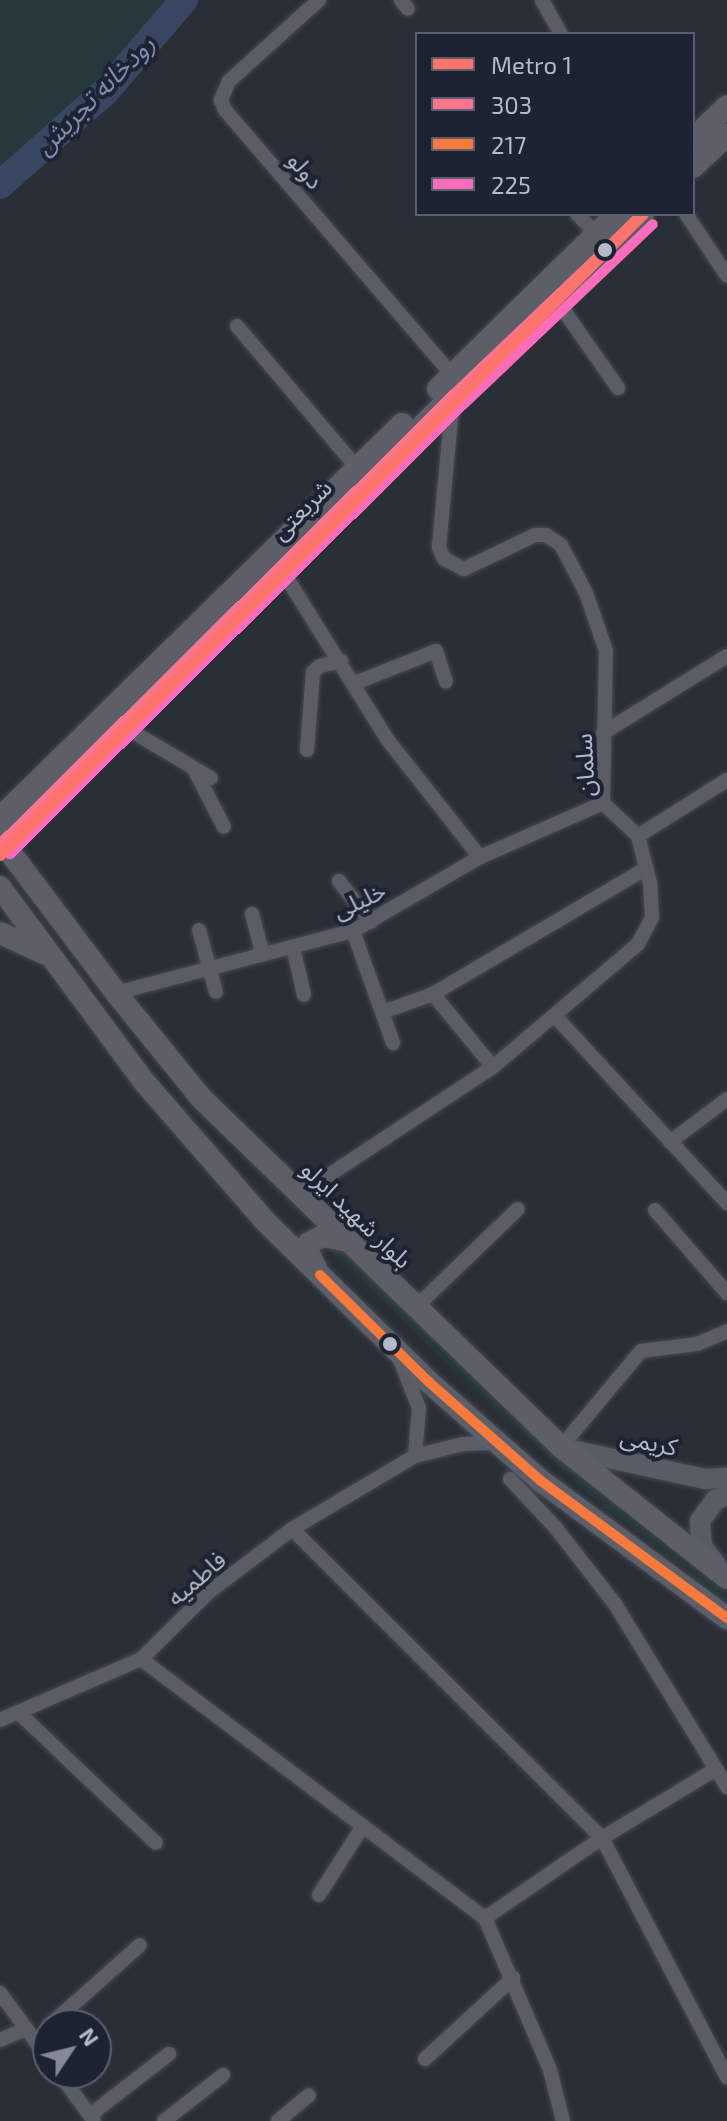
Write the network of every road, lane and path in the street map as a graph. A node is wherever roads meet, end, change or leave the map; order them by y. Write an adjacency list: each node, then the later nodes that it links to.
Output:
1 (319, 0): 16 (street, دولو)
2 (542, 0): 3 (street)
3 (560, 32)
4 (727, 106): 6 (main road)
5 (727, 135): 7 (main road)
6 (695, 137)
7 (695, 165)
8 (579, 216): 12 (street)
9 (615, 216): 12 (main road, شریعتی)
10 (641, 216): 14 (main road, شریعتی)
11 (687, 216): 13 (street)
12 (596, 234): 16 (main road, شریعتی)
13 (727, 276)
14 (555, 298): 16 (main road, شریعتی); 17 (street)
15 (237, 326): 18 (street)
16 (452, 385): 18 (main road, شریعتی); 19 (main road, شریعتی); 25 (street, سلمان)
17 (618, 388)
18 (357, 468): 31 (main road, شریعتی)
19 (280, 567): 21 (street); 24 (main road, شریعتی)
20 (727, 656): 25 (street)
21 (341, 661): 23 (street); 26 (street)
22 (446, 681): 23 (street)
23 (355, 683): 35 (street)
24 (123, 726): 27 (street); 34 (main road, شریعتی)
25 (603, 733): 30 (street, سلمان)
26 (307, 750)
27 (194, 769): 28 (street); 32 (street)
28 (211, 778)
29 (727, 780): 33 (street)
30 (603, 803): 33 (street, سلمان); 35 (street, خلیلی)
31 (0, 818)
32 (224, 827)
33 (638, 836): 36 (street)
34 (1, 842): 49 (main road, بلوار شهید ایرلو)
35 (480, 857): 40 (street, خلیلی)
36 (647, 868): 50 (street); 53 (street)
37 (339, 881): 40 (street)
38 (0, 887): 46 (main road)
39 (252, 914): 45 (street)
40 (371, 922): 42 (street, خلیلی)
41 (199, 930): 47 (street)
42 (353, 931): 44 (street, خلیلی); 52 (street)
43 (0, 933): 46 (main road)
44 (293, 947): 45 (street, خلیلی); 51 (street)
45 (263, 955): 47 (street, خلیلی)
46 (52, 958): 63 (main road)
47 (210, 970): 48 (street); 49 (street, خلیلی)
48 (216, 992)
49 (116, 993): 58 (main road, بلوار شهید ایرلو)
50 (433, 994): 52 (street); 55 (street)
51 (304, 995)
52 (383, 1012): 54 (street)
53 (556, 1017): 55 (street); 57 (street)
54 (393, 1043)
55 (493, 1067): 58 (street)
56 (727, 1099): 57 (street)
57 (670, 1142): 59 (street)
58 (296, 1191): 62 (main road, بلوار شهید ایرلو)
59 (727, 1203)
60 (518, 1209): 65 (street)
61 (655, 1210): 64 (street)
62 (350, 1242): 63 (main road); 65 (main road, بلوار شهید ایرلو)
63 (320, 1275): 67 (main road)
64 (727, 1293)
65 (416, 1307): 69 (main road, بلوار شهید ایرلو)
66 (727, 1331): 69 (street)
67 (393, 1346): 68 (main road); 70 (street)
68 (497, 1443): 70 (street, فاطمیه); 76 (main road)
69 (561, 1447): 71 (main road, کریمی); 75 (main road, بلوار شهید ایرلو)
70 (415, 1456): 74 (street, فاطمیه)
71 (727, 1478)
72 (510, 1479): 80 (street)
73 (727, 1495): 75 (main road)
74 (292, 1529): 77 (street, فاطمیه); 83 (street)
75 (727, 1578)
76 (727, 1618)
77 (141, 1659): 78 (street, فاطمیه); 82 (street)
78 (18, 1712): 79 (street, فاطمیه); 84 (street)
79 (0, 1720)
80 (716, 1769): 81 (street); 83 (street)
81 (727, 1787)
82 (363, 1826): 85 (street); 86 (street)
83 (602, 1838): 86 (street); 97 (street)
84 (156, 1843)
85 (319, 1895)
86 (485, 1918): 88 (street)
87 (140, 1945): 90 (street)
88 (513, 1978): 95 (street); 103 (street)
89 (0, 1993): 91 (street)
90 (68, 2009)
91 (30, 2034): 92 (street); 93 (street)
92 (32, 2037)
93 (0, 2040)
94 (169, 2054): 100 (street)
95 (425, 2059)
96 (223, 2075): 101 (street)
97 (727, 2077)
98 (71, 2089): 100 (street)
99 (309, 2095): 102 (street)
100 (92, 2118)
101 (164, 2121)
102 (278, 2121)
103 (563, 2121)

